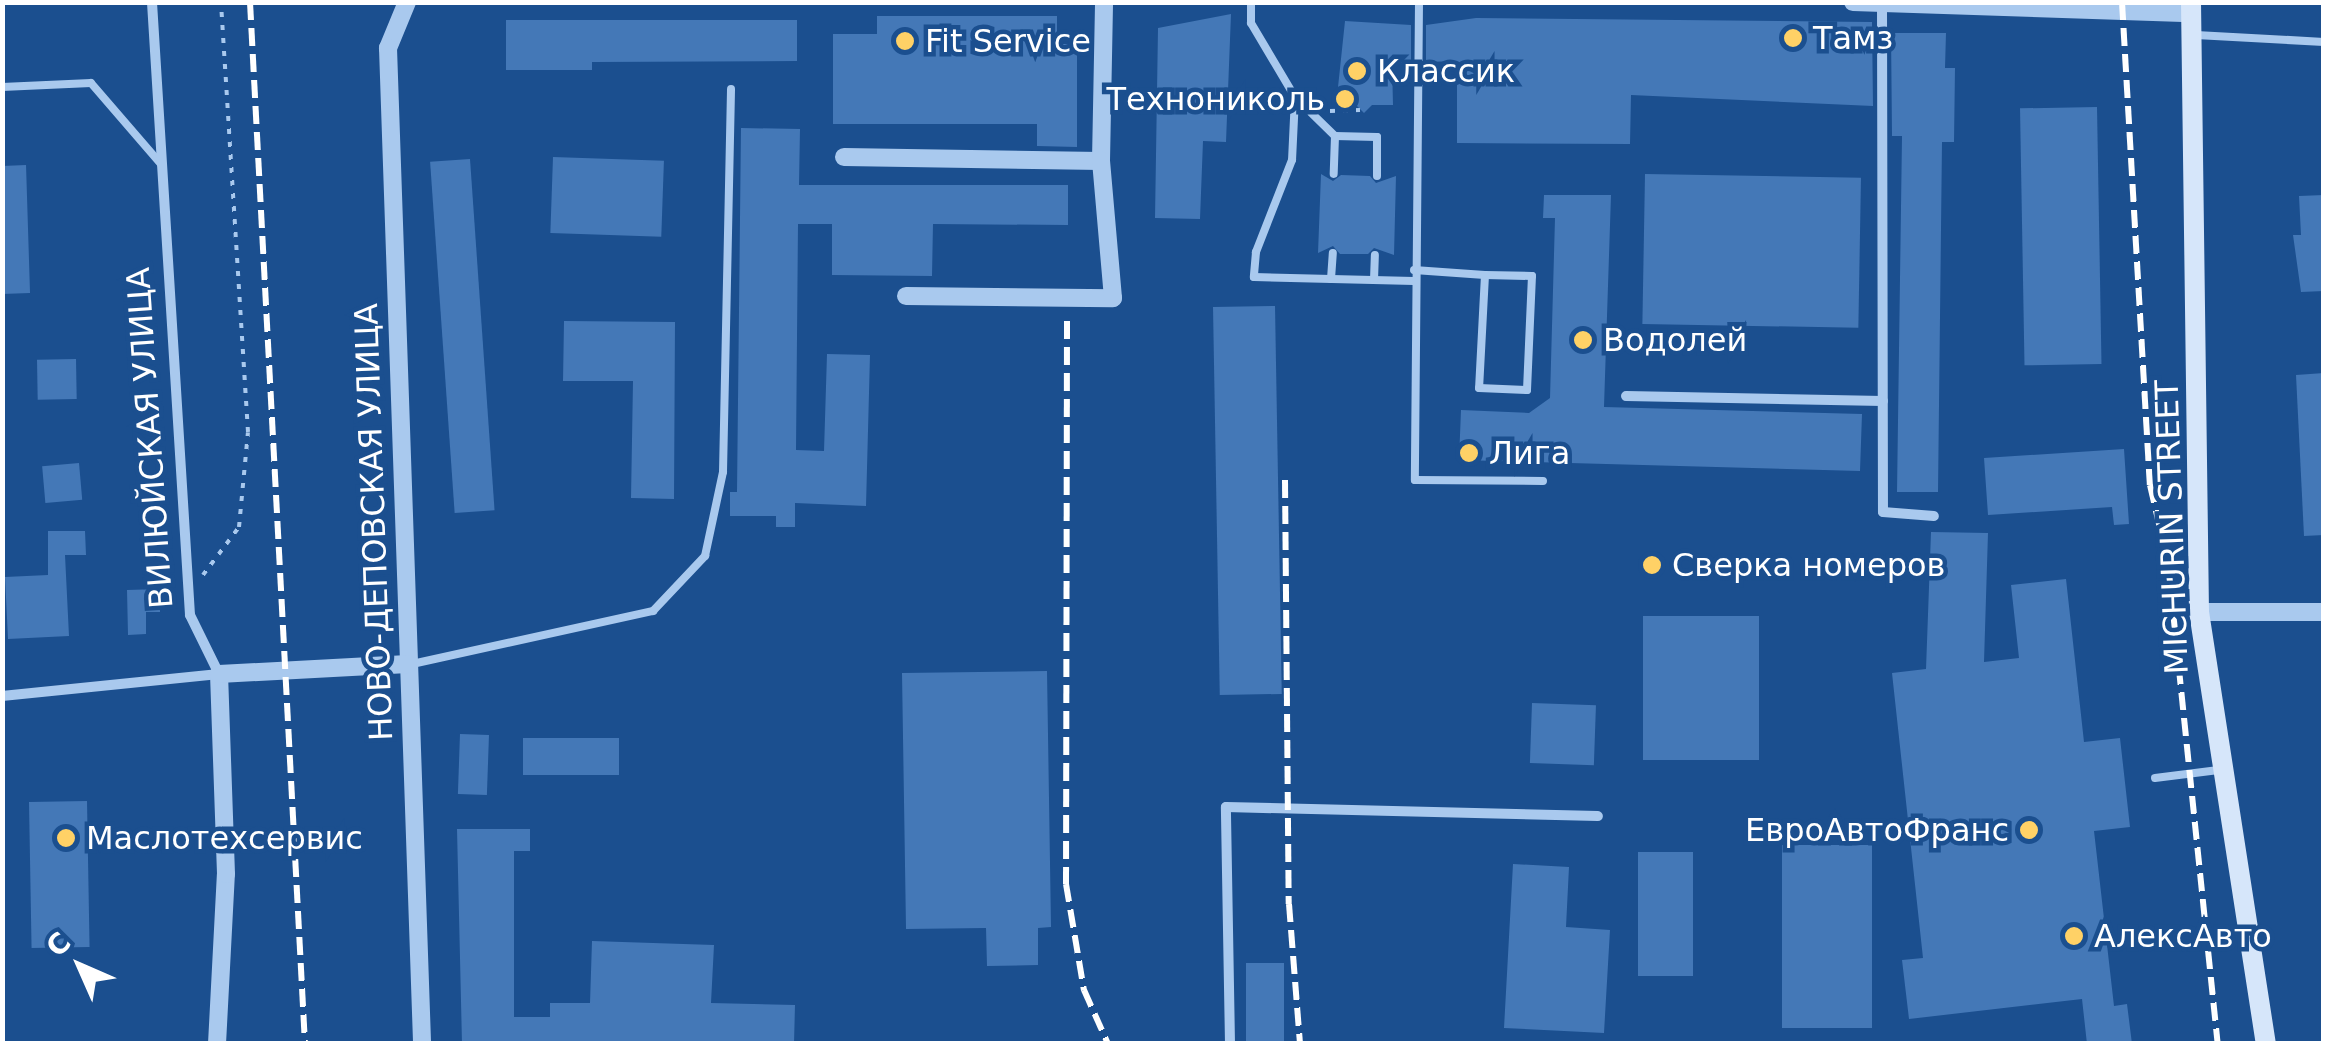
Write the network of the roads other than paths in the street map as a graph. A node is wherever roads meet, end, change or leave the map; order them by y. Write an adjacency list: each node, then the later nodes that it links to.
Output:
1 (152, 2): 17 (street, ВИЛЮЙСКАЯ УЛИЦА)
2 (407, 2): 34 (street, НОВО-ДЕПОВСКАЯ УЛИЦА)
3 (1104, 2): 16 (street)
4 (1251, 2): 13 (lane)
5 (1419, 2): 22 (lane)
6 (1853, 2): 7 (street)
7 (1882, 3): 8 (street); 29 (street)
8 (1990, 4): 9 (street)
9 (2191, 17): 10 (lane); 32 (main road, MICHURIN STREET)
10 (2324, 42)
11 (2, 86): 17 (lane)
12 (730, 89): 34 (lane)
13 (1294, 97): 14 (lane); 24 (lane)
14 (1335, 136): 18 (lane); 19 (lane)
15 (844, 158): 16 (street)
16 (1101, 161): 27 (street)
17 (161, 164): 35 (street, ВИЛЮЙСКАЯ УЛИЦА)
18 (1334, 174)
19 (1376, 176)
20 (1333, 253): 24 (lane)
21 (1375, 254): 25 (lane)
22 (1414, 270): 23 (lane); 26 (lane)
23 (1485, 275): 23 (lane)
24 (1331, 279): 25 (lane)
25 (1374, 280): 26 (lane)
26 (1414, 281): 30 (lane)
27 (906, 296)
28 (1626, 396): 29 (street)
29 (1883, 400): 31 (street)
30 (1543, 481)
31 (1934, 516)
32 (2199, 612): 33 (street); 37 (main road, MICHURIN STREET)
33 (2324, 612)
34 (408, 664): 35 (street); 41 (street, НОВО-ДЕПОВСКАЯ УЛИЦА)
35 (219, 674): 36 (street); 40 (street, ВИЛЮЙСКАЯ УЛИЦА)
36 (2, 696)
37 (2219, 770): 38 (lane); 43 (main road, MICHURIN STREET)
38 (2155, 778)
39 (1598, 816): 42 (street)
40 (217, 1044)
41 (422, 1044)
42 (1230, 1044)
43 (2266, 1044)

